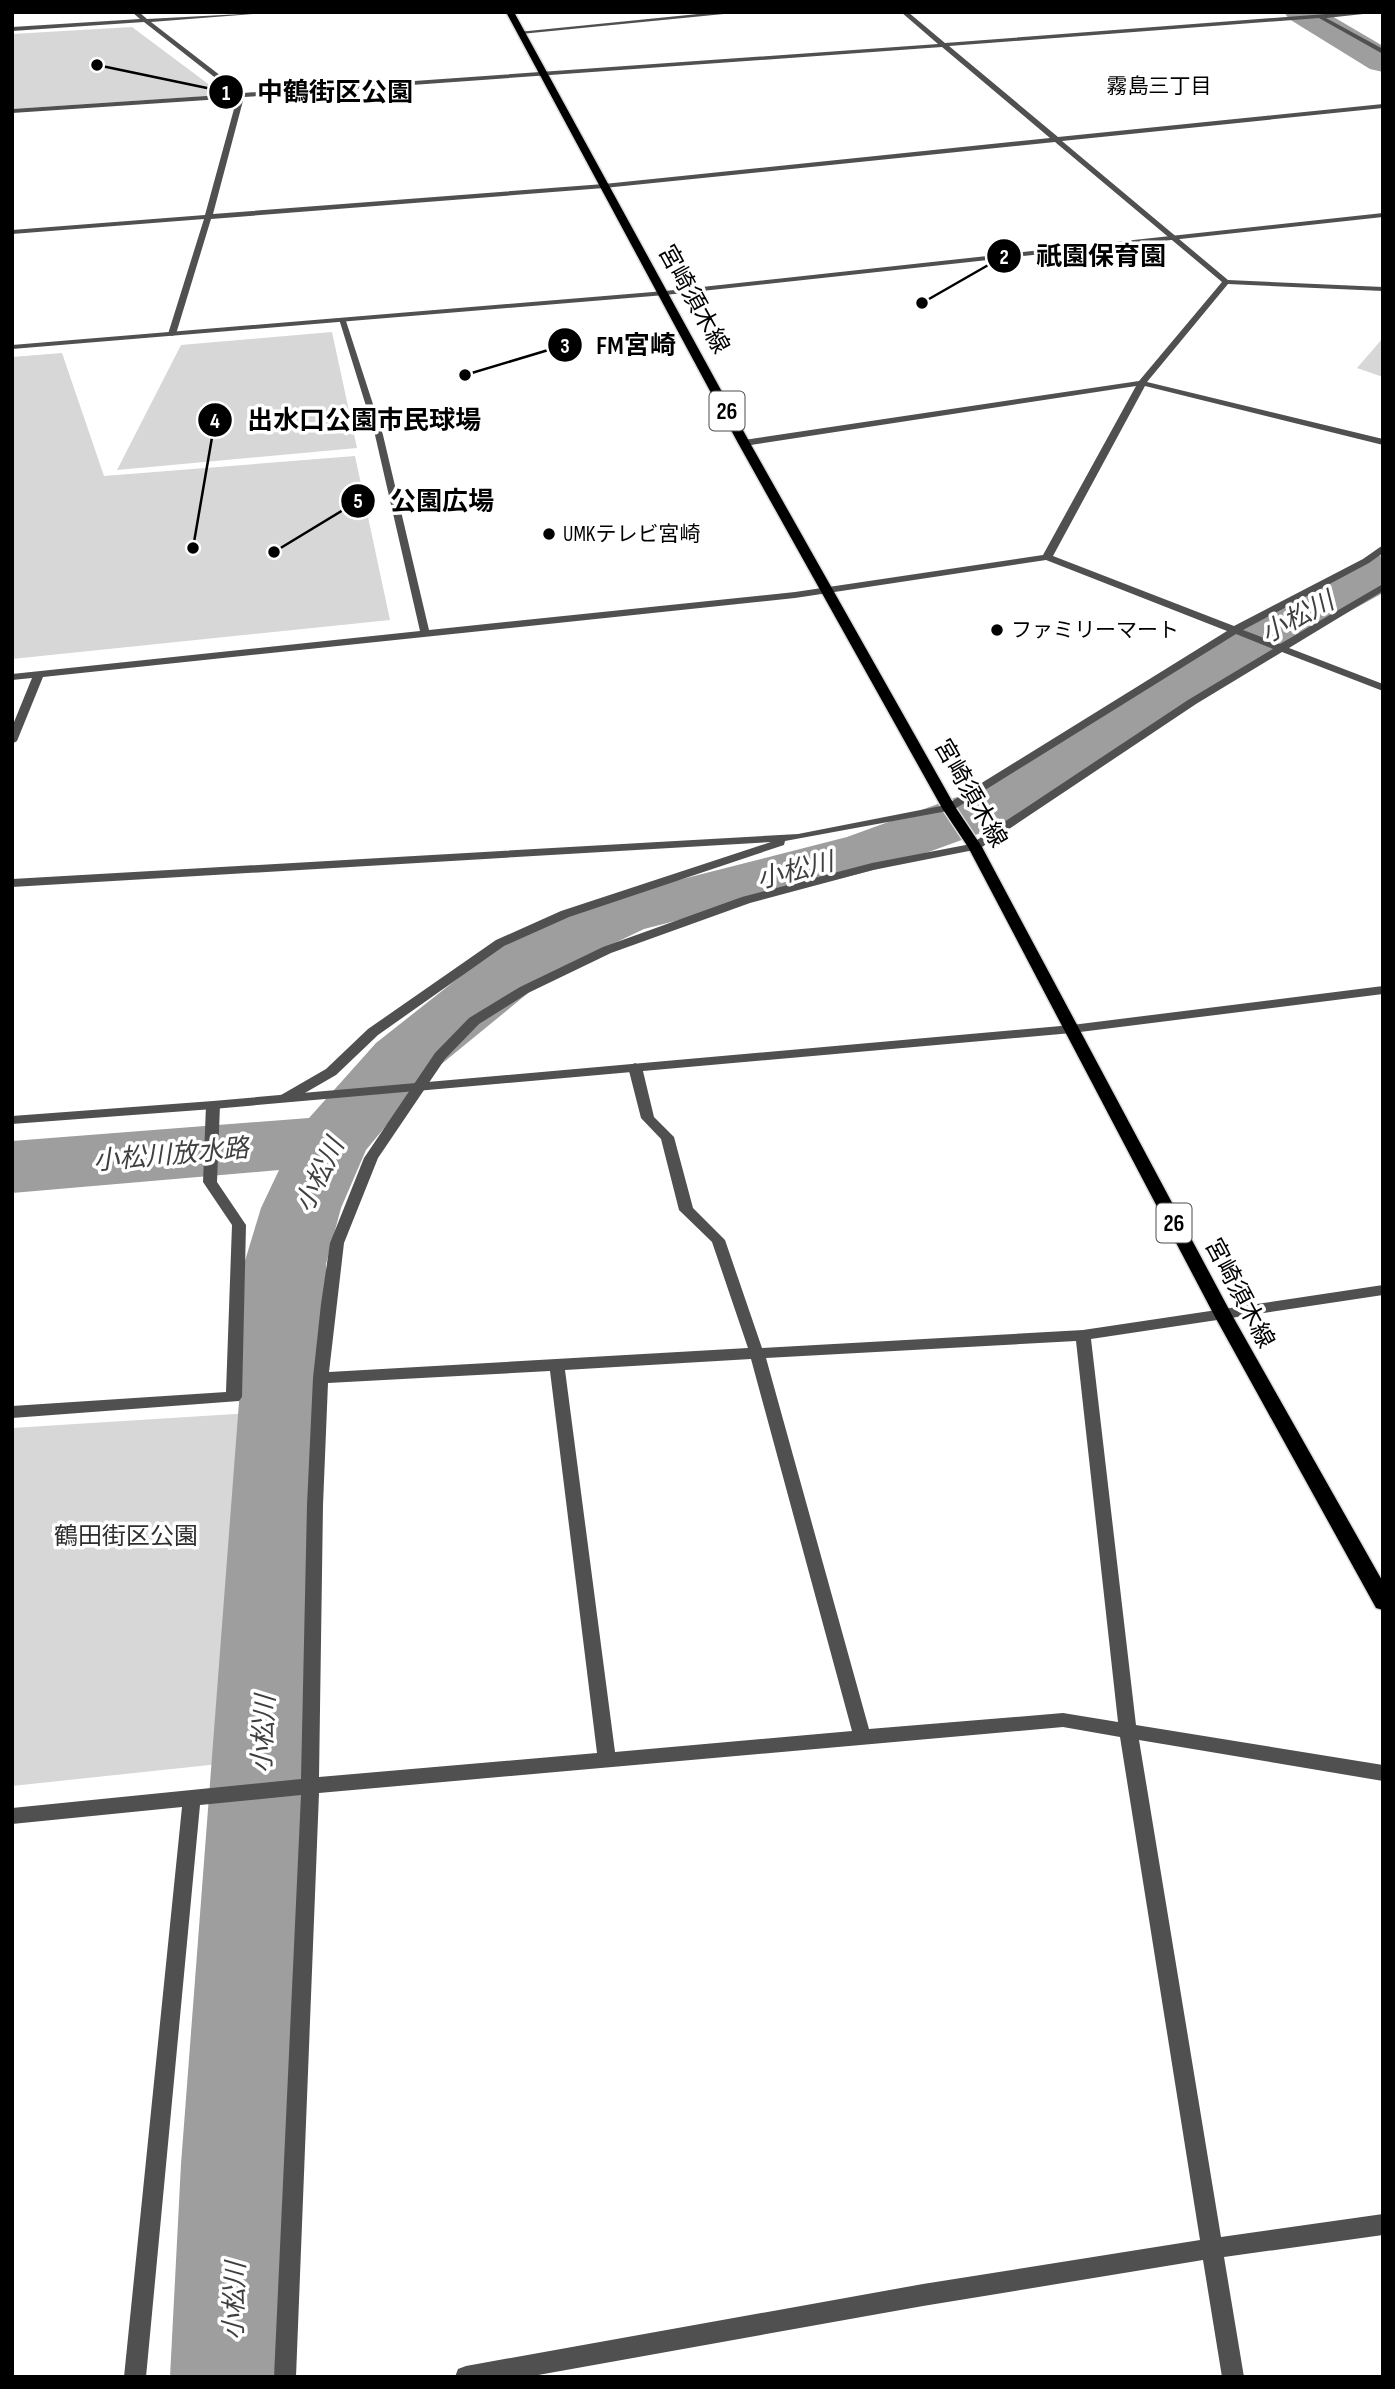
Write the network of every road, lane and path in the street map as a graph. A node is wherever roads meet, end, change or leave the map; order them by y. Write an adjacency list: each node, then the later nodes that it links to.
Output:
1 (135, 12): 9 (street)
2 (277, 12): 9 (street)
3 (510, 12): 11 (main road, 宮崎須木線 / 26)
4 (741, 12): 11 (street)
5 (904, 12): 12 (street)
6 (1311, 12): 8 (street)
7 (1379, 12): 8 (street)
8 (1320, 17): 12 (street); 13 (street)
9 (146, 21): 10 (street); 15 (street)
10 (12, 29)
11 (521, 33): 14 (main road, 宮崎須木線 / 26)
12 (942, 45): 14 (street); 18 (street)
13 (1383, 52)
14 (546, 75): 15 (street); 19 (main road, 宮崎須木線 / 26)
15 (241, 95): 17 (street); 21 (street)
16 (1383, 106): 18 (street)
17 (12, 111)
18 (1054, 139): 19 (street); 23 (street)
19 (604, 186): 21 (street); 26 (main road, 宮崎須木線 / 26)
20 (1383, 215): 23 (street)
21 (208, 218): 22 (street); 28 (street)
22 (12, 232)
23 (1172, 238): 24 (street); 26 (street)
24 (1226, 282): 25 (street); 30 (street)
25 (1383, 289)
26 (665, 293): 27 (street); 32 (main road, 宮崎須木線 / 26)
27 (342, 321): 28 (street); 38 (street)
28 (172, 334): 29 (street)
29 (12, 347)
30 (1142, 383): 31 (street); 32 (street); 34 (street)
31 (1383, 442)
32 (744, 443): 36 (main road, 宮崎須木線 / 26)
33 (1383, 548): 37 (street)
34 (1047, 556): 36 (street); 37 (street)
35 (1383, 587): 39 (street)
36 (828, 589): 38 (street); 44 (main road, 宮崎須木線 / 26)
37 (1236, 630): 39 (street); 44 (street)
38 (425, 634): 40 (street)
39 (1282, 647): 42 (street); 46 (street)
40 (39, 674): 41 (street); 43 (street)
41 (12, 677)
42 (1383, 688)
43 (12, 741)
44 (949, 808): 45 (street); 46 (main road, 宮崎須木線 / 26)
45 (798, 837): 47 (street); 52 (street)
46 (973, 844): 49 (main road, 宮崎須木線 / 26); 51 (street)
47 (12, 883)
48 (1383, 990): 49 (street)
49 (1072, 1029): 50 (street); 56 (main road, 宮崎須木線 / 26)
50 (635, 1068): 51 (street); 58 (street)
51 (422, 1087): 52 (street); 60 (street)
52 (286, 1098): 53 (street)
53 (213, 1105): 54 (street); 61 (street)
54 (12, 1120)
55 (1383, 1290): 56 (street)
56 (1223, 1315): 57 (street); 62 (main road, 宮崎須木線 / 26)
57 (1083, 1335): 58 (street); 63 (street)
58 (757, 1354): 59 (street); 64 (street)
59 (557, 1365): 60 (street); 65 (street)
60 (321, 1378): 67 (street)
61 (12, 1412)
62 (1383, 1602)
63 (1128, 1729): 64 (street); 66 (street); 71 (street)
64 (863, 1738): 65 (street)
65 (607, 1760): 67 (street)
66 (1383, 1773)
67 (310, 1786): 68 (street); 73 (street)
68 (192, 1798): 69 (street); 72 (street)
69 (12, 1816)
70 (1383, 2224): 71 (street)
71 (1212, 2247): 74 (street); 75 (street)
72 (135, 2377)
73 (285, 2377)
74 (466, 2377)
75 (1233, 2377)

